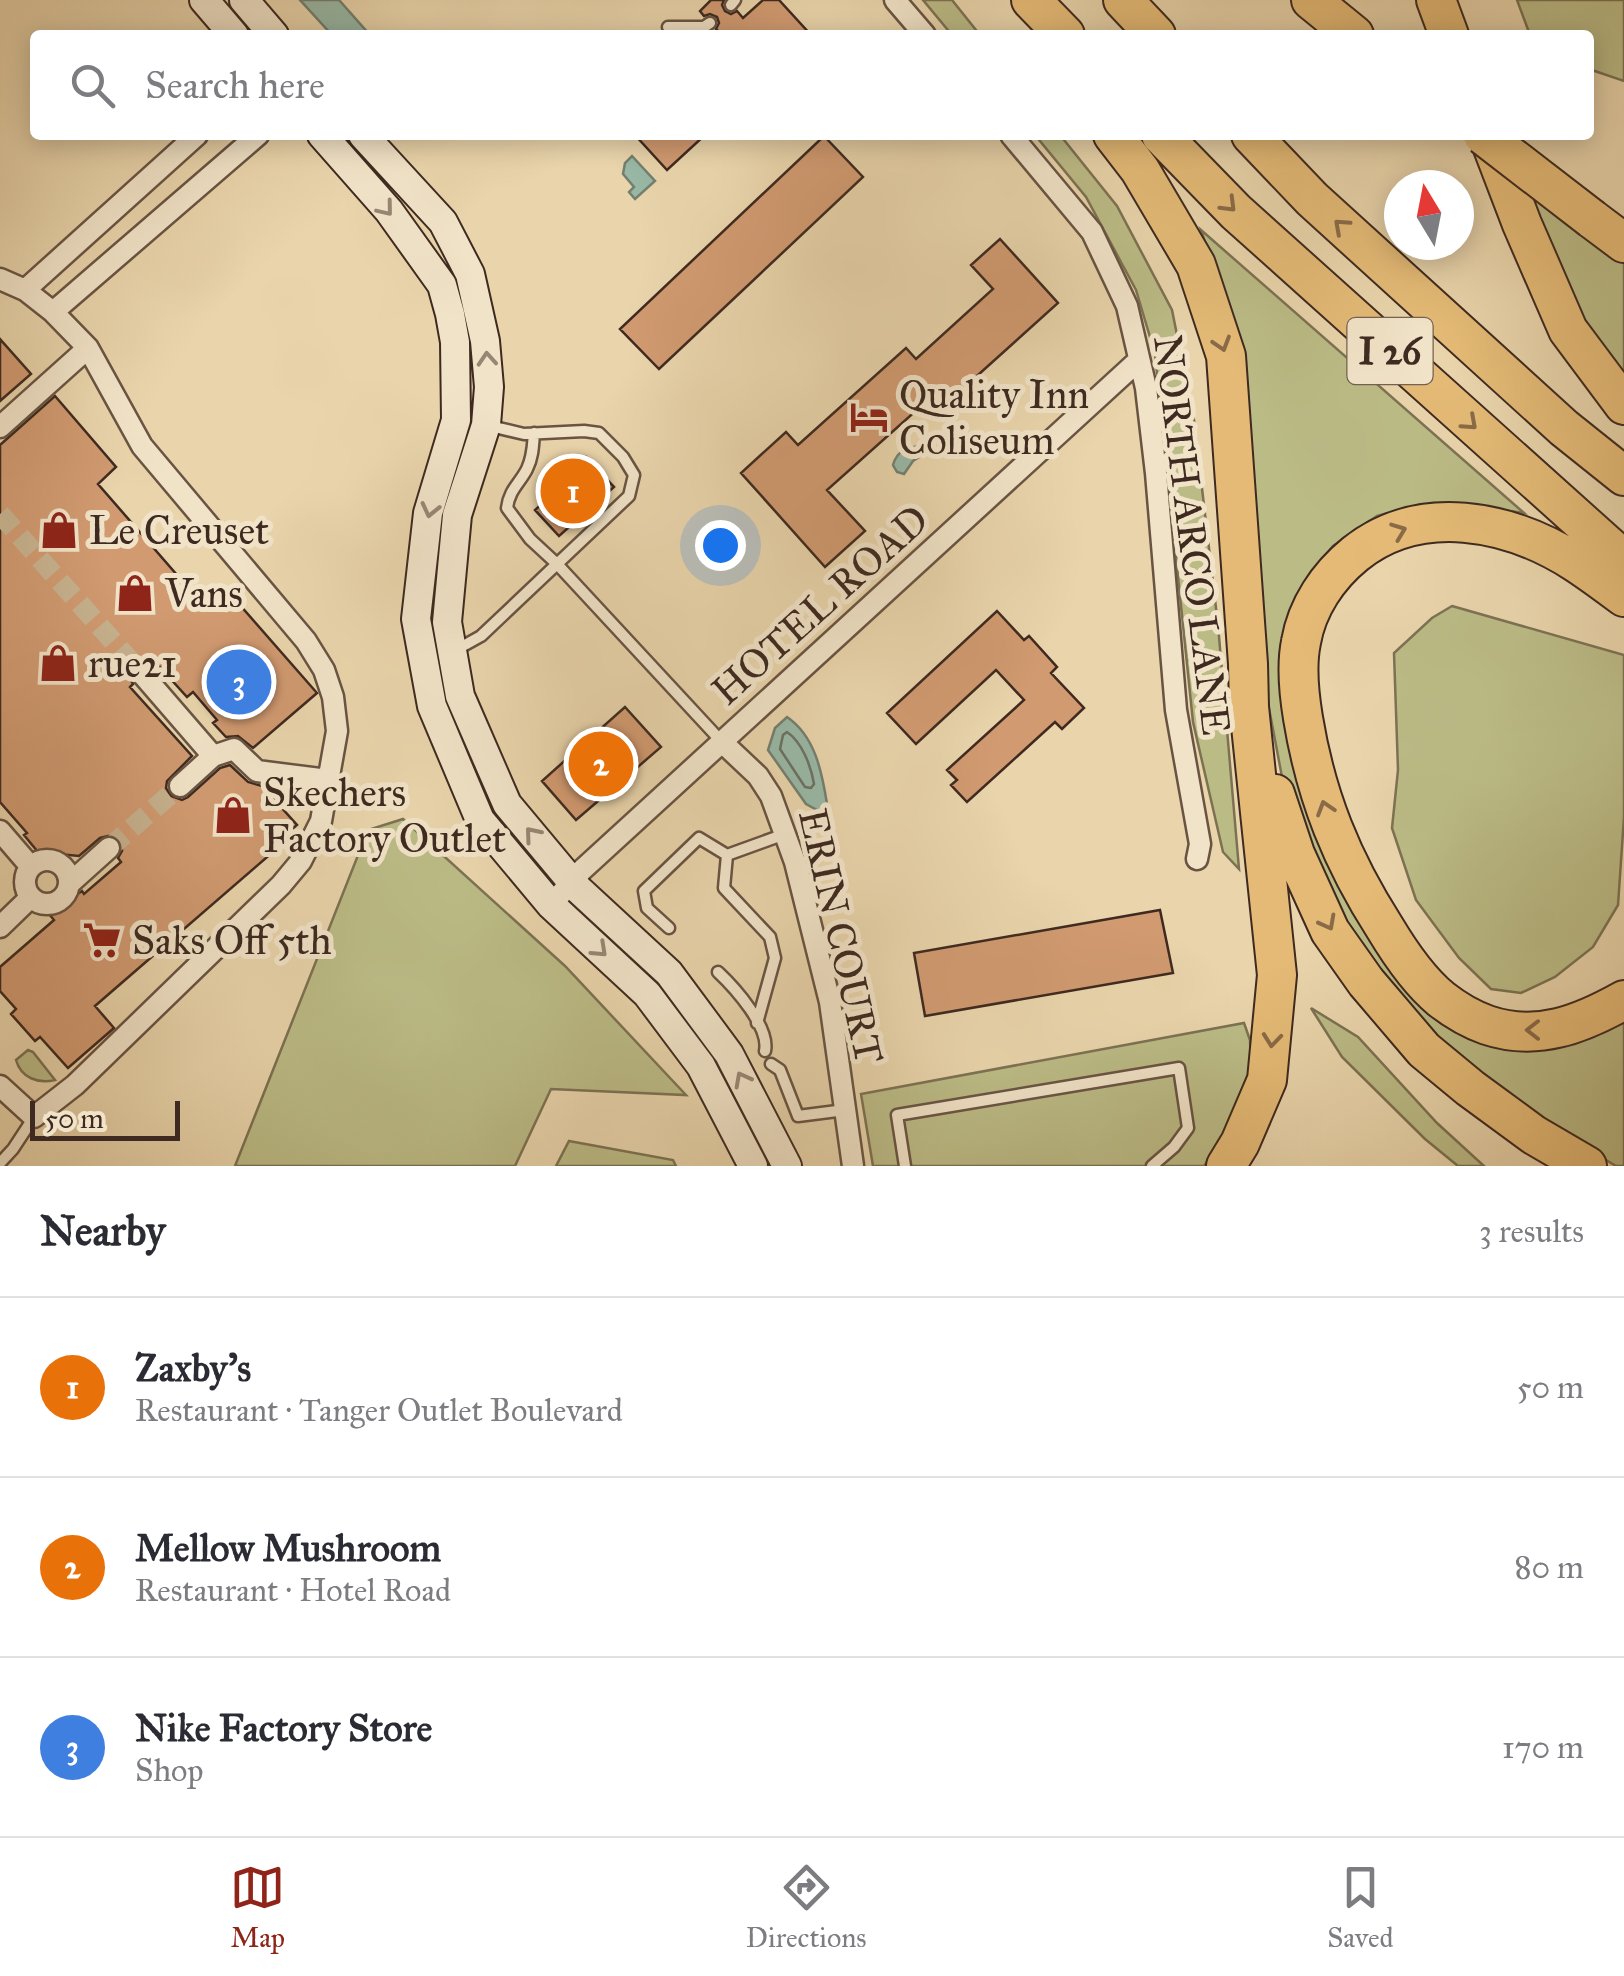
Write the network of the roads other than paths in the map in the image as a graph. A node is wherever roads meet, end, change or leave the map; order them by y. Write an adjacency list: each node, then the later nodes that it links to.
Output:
1 (204, 0): 11 (street)
2 (244, 0): 12 (street)
3 (895, 0): 13 (street)
4 (1010, 0): 14 (highway)
5 (1031, 0): 15 (highway)
6 (1123, 0): 16 (highway)
7 (1311, 0): 17 (highway)
8 (1436, 0): 18 (highway)
9 (710, 23): 10 (lane)
10 (668, 27)
11 (230, 30)
12 (270, 30)
13 (921, 30)
14 (1033, 30)
15 (1059, 30)
16 (1151, 30)
17 (1348, 30)
18 (1447, 30)
19 (192, 140): 31 (street)
20 (252, 140): 32 (street)
21 (326, 140): 59 (street, one-way to 59)
22 (367, 140): 36 (street, one-way to 22)
23 (1016, 140): 34 (street, NORTH ARCO LANE)
24 (1117, 140): 44 (highway, one-way to 44)
25 (1166, 140): 40 (highway, I 26, one-way to 40)
26 (1256, 140): 39 (highway, I 26, one-way to 26)
27 (1487, 140): 35 (highway)
28 (1491, 140): 29 (highway, bridge)
29 (1624, 243)
30 (0, 280): 31 (street)
31 (24, 290): 32 (street)
32 (53, 312): 33 (street)
33 (88, 348): 37 (street); 48 (street)
34 (1139, 360): 46 (street, HOTEL ROAD); 54 (street, NORTH ARCO LANE)
35 (1624, 405)
36 (486, 425): 38 (lane); 43 (street)
37 (0, 427)
38 (534, 433): 41 (lane); 41 (lane)
39 (1624, 476)
40 (1624, 560)
41 (557, 564): 43 (lane); 46 (lane)
42 (1624, 597): 63 (highway, one-way to 42)
43 (452, 652): 56 (street, one-way to 43)
44 (1248, 664): 76 (highway, one-way to 76); 77 (highway, one-way to 77)
45 (143, 675): 47 (street)
46 (722, 742): 51 (street, ERIN COURT); 56 (street, HOTEL ROAD)
47 (213, 756): 48 (street); 49 (street)
48 (328, 780): 69 (street)
49 (180, 786)
50 (0, 831): 55 (street)
51 (785, 834): 53 (lane); 68 (street, ERIN COURT)
52 (109, 848): 57 (street)
53 (727, 854): 61 (lane); 64 (lane)
54 (1197, 860)
55 (32, 867): 57 (street); 58 (street)
56 (571, 880): 59 (street, HOTEL ROAD); 72 (street, one-way to 56)
57 (68, 884): 58 (street)
58 (31, 898): 60 (street)
59 (552, 905): 71 (street, one-way to 71)
60 (0, 927)
61 (669, 928)
62 (718, 972): 64 (lane)
63 (1624, 1000)
64 (757, 1023): 65 (lane)
65 (770, 1046)
66 (779, 1064): 68 (lane)
67 (0, 1086): 69 (street)
68 (845, 1110): 73 (street, ERIN COURT)
69 (34, 1116): 70 (lane)
70 (0, 1164)
71 (753, 1166)
72 (786, 1166)
73 (853, 1166)
74 (905, 1166): 75 (lane)
75 (1152, 1166)
76 (1226, 1166)
77 (1587, 1166)

